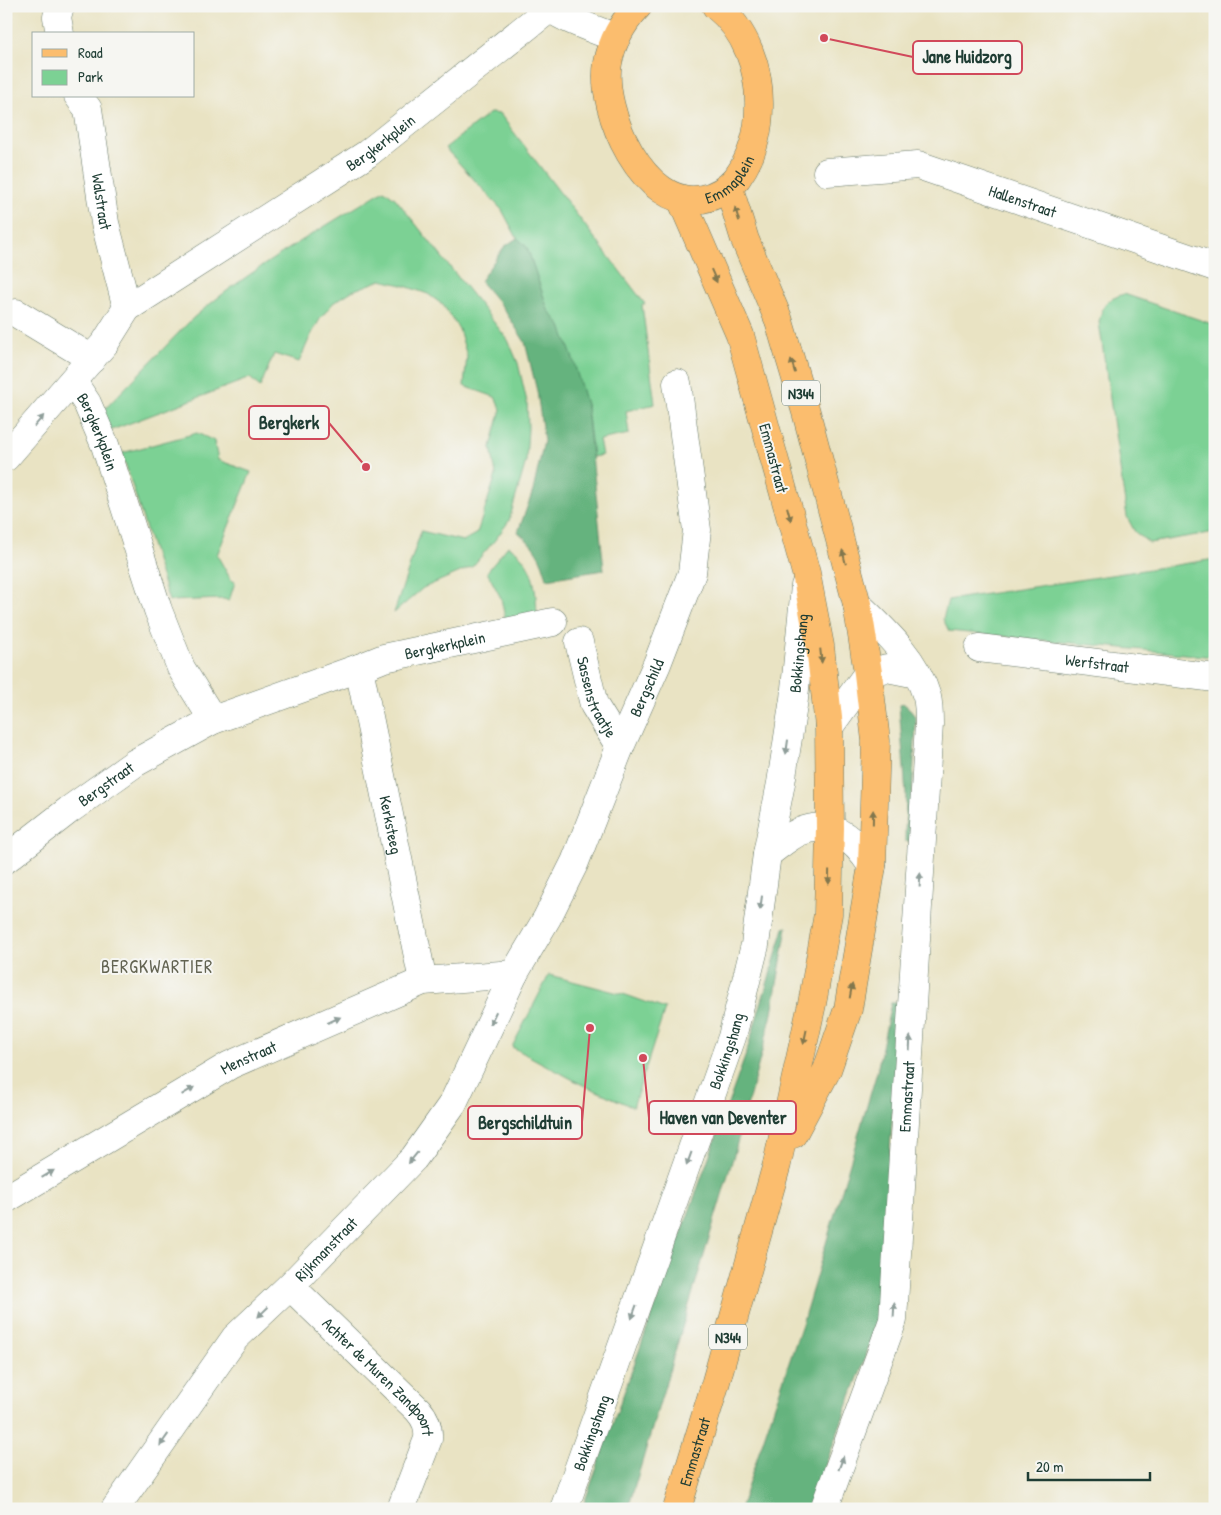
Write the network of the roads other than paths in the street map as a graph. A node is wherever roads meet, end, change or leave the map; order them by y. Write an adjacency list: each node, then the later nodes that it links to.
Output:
1 (60, 6): 5 (street)
2 (638, 6): 6 (main road, Emmaplein)
3 (716, 6): 9 (main road, Emmaplein)
4 (548, 8): 6 (street); 12 (street, Bergkerkplein)
5 (60, 32)
6 (616, 38): 10 (main road, Emmaplein)
7 (80, 98): 12 (street, Walstraat)
8 (827, 172): 11 (street, Hallenstraat)
9 (729, 188): 10 (main road, Emmaplein); 19 (main road, Emmastraat / N344, one-way to 9)
10 (682, 199): 18 (main road, Emmastraat / N344, one-way to 18)
11 (1215, 267)
12 (127, 308): 14 (street, Bergkerkplein)
13 (16, 313): 14 (street)
14 (92, 359): 15 (street, Bergkerkplein)
15 (73, 382): 17 (street, one-way to 15); 27 (street, Bergkerkplein)
16 (677, 383): 29 (street, Bergschild)
17 (6, 458)
18 (806, 573): 28 (main road, Emmastraat / N344, one-way to 28); 31 (street, Bokkingshang, one-way to 31)
19 (857, 604): 24 (main road, Emmastraat / N344); 25 (street, Emmastraat)
20 (553, 622): 23 (street, Bergkerkplein)
21 (579, 642): 29 (street, Sassenstraatje)
22 (978, 648): 26 (street, Werfstraat)
23 (359, 668): 27 (street, Bergkerkplein); 35 (street, Kerksteeg)
24 (868, 673): 25 (street); 28 (street); 33 (main road, Emmastraat / N344, one-way to 24)
25 (917, 674): 43 (street, Emmastraat, one-way to 25)
26 (1215, 678)
27 (213, 720): 32 (street, Bergstraat)
28 (829, 727): 30 (main road, Emmastraat / N344)
29 (620, 747): 34 (street, Bergschild)
30 (830, 828): 31 (street); 33 (street); 36 (main road, Emmastraat / N344, one-way to 36)
31 (767, 854): 41 (street, Bokkingshang, one-way to 41)
32 (6, 859)
33 (872, 866): 36 (main road, Emmastraat / N344, one-way to 33)
34 (514, 974): 35 (street, Menstraat); 38 (street, Rijkmanstraat, one-way to 38)
35 (423, 981): 37 (street, Menstraat, one-way to 35)
36 (777, 1164): 42 (main road, Emmastraat / N344)
37 (6, 1199)
38 (290, 1286): 39 (street, Rijkmanstraat, one-way to 39); 40 (street, Achter de Muren Zandpoort)
39 (115, 1509)
40 (401, 1509)
41 (564, 1509)
42 (677, 1509)
43 (824, 1509)

